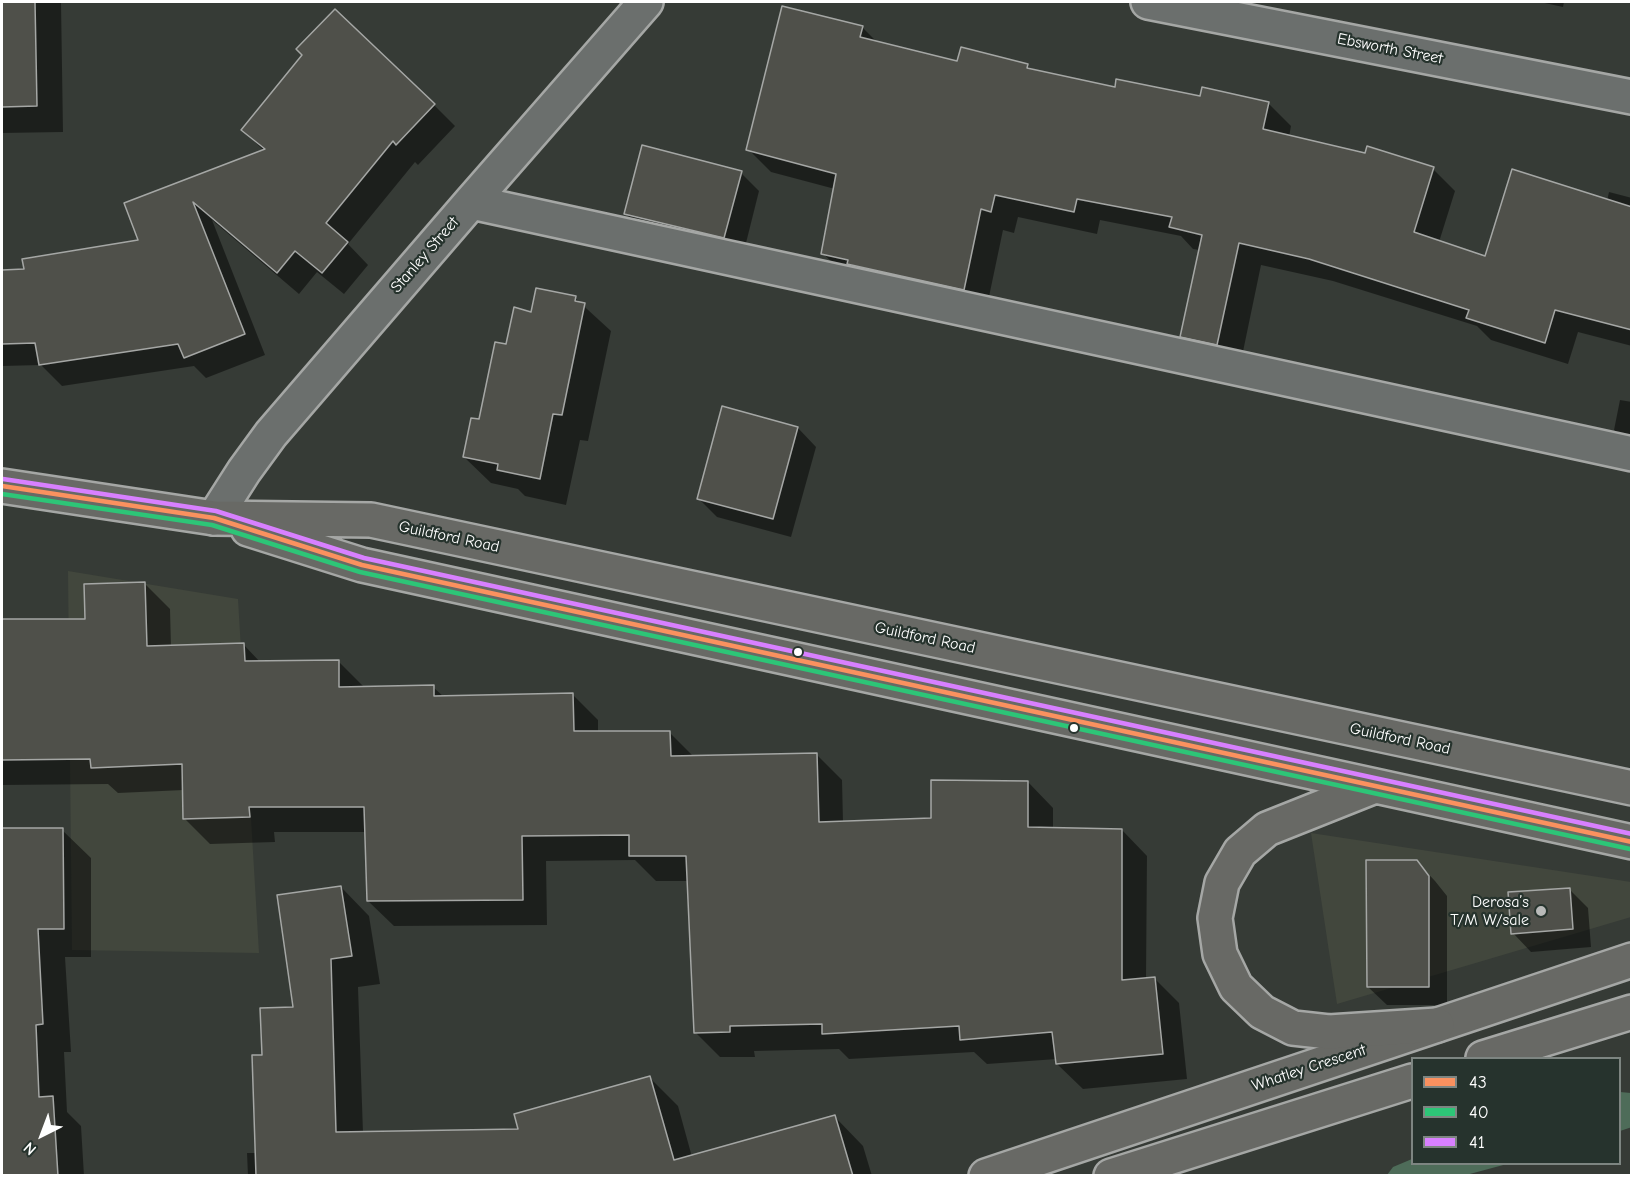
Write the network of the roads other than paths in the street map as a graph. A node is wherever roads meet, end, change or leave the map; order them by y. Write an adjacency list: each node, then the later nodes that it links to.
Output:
1 (646, 2): 4 (street, Stanley Street)
2 (1148, 2): 3 (street, Ebsworth Street)
3 (1632, 97)
4 (471, 202): 5 (street); 7 (street, Stanley Street)
5 (1632, 454)
6 (2, 486): 7 (main road, Guildford Road)
7 (214, 518): 8 (main road, Guildford Road); 9 (main road, Guildford Road)
8 (1375, 786): 10 (main road, Guildford Road); 13 (main road)
9 (1632, 788)
10 (1632, 842)
11 (1632, 960): 13 (main road, Whatley Crescent)
12 (1632, 1012): 14 (main road)
13 (1437, 1025): 16 (main road, Whatley Crescent)
14 (1490, 1057)
15 (1411, 1082): 17 (main road)
16 (986, 1176)
17 (1111, 1176)

